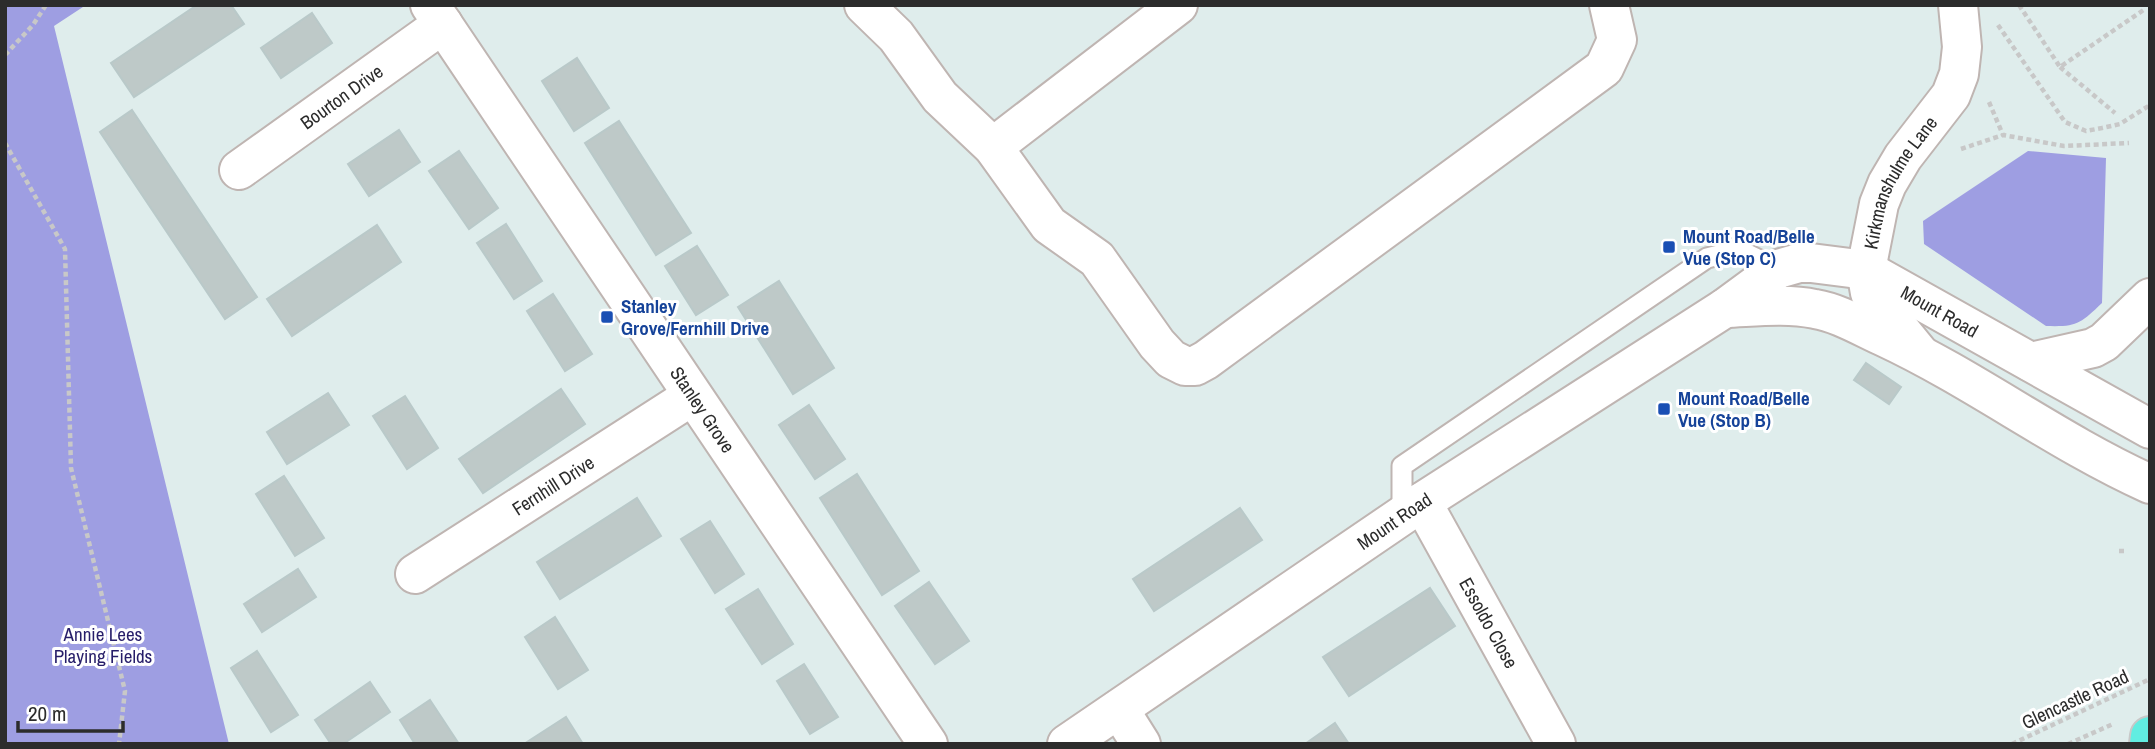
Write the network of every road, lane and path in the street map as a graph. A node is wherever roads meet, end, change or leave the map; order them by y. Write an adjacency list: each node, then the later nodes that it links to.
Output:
1 (46, 5): 9 (path)
2 (864, 5): 17 (street)
3 (1178, 5): 17 (street)
4 (1609, 5): 17 (street)
5 (2019, 5): 10 (path)
6 (2145, 9): 10 (path)
7 (1959, 10): 12 (path); 21 (street, Kirkmanshulme Lane)
8 (437, 15): 19 (street, Bourton Drive); 26 (street, Stanley Grove)
9 (5, 55)
10 (2060, 67): 13 (path)
11 (1986, 95): 14 (path)
12 (2150, 106)
13 (2115, 113)
14 (2003, 135): 16 (path); 18 (path)
15 (5, 143): 37 (path)
16 (2129, 143)
17 (993, 147)
18 (1961, 149)
19 (239, 170)
20 (1778, 269): 21 (street, Mount Road); 23 (street, Mount Road); 29 (lane)
21 (1866, 270): 24 (street, Kirkmanshulme Lane); 25 (street, Mount Road)
22 (2150, 298): 25 (street)
23 (1725, 308): 24 (street); 29 (street, Mount Road)
24 (1919, 354): 28 (street)
25 (2031, 362): 27 (street, Mount Road)
26 (692, 396): 32 (street, Fernhill Drive); 38 (street, Stanley Grove)
27 (2150, 429)
28 (2150, 484)
29 (1412, 509): 34 (street, Mount Road); 41 (street, Essoldo Close)
30 (2119, 551): 31 (path)
31 (2127, 551)
32 (415, 574)
33 (2150, 679): 42 (path, Glencastle Road)
34 (1119, 709): 39 (street, Mount Road); 40 (street)
35 (2113, 724): 43 (path)
36 (2150, 736): 44 (highway)
37 (119, 744)
38 (928, 744)
39 (1067, 744)
40 (1141, 744)
41 (1556, 744)
42 (2012, 744)
43 (2068, 744)
44 (2149, 744)

